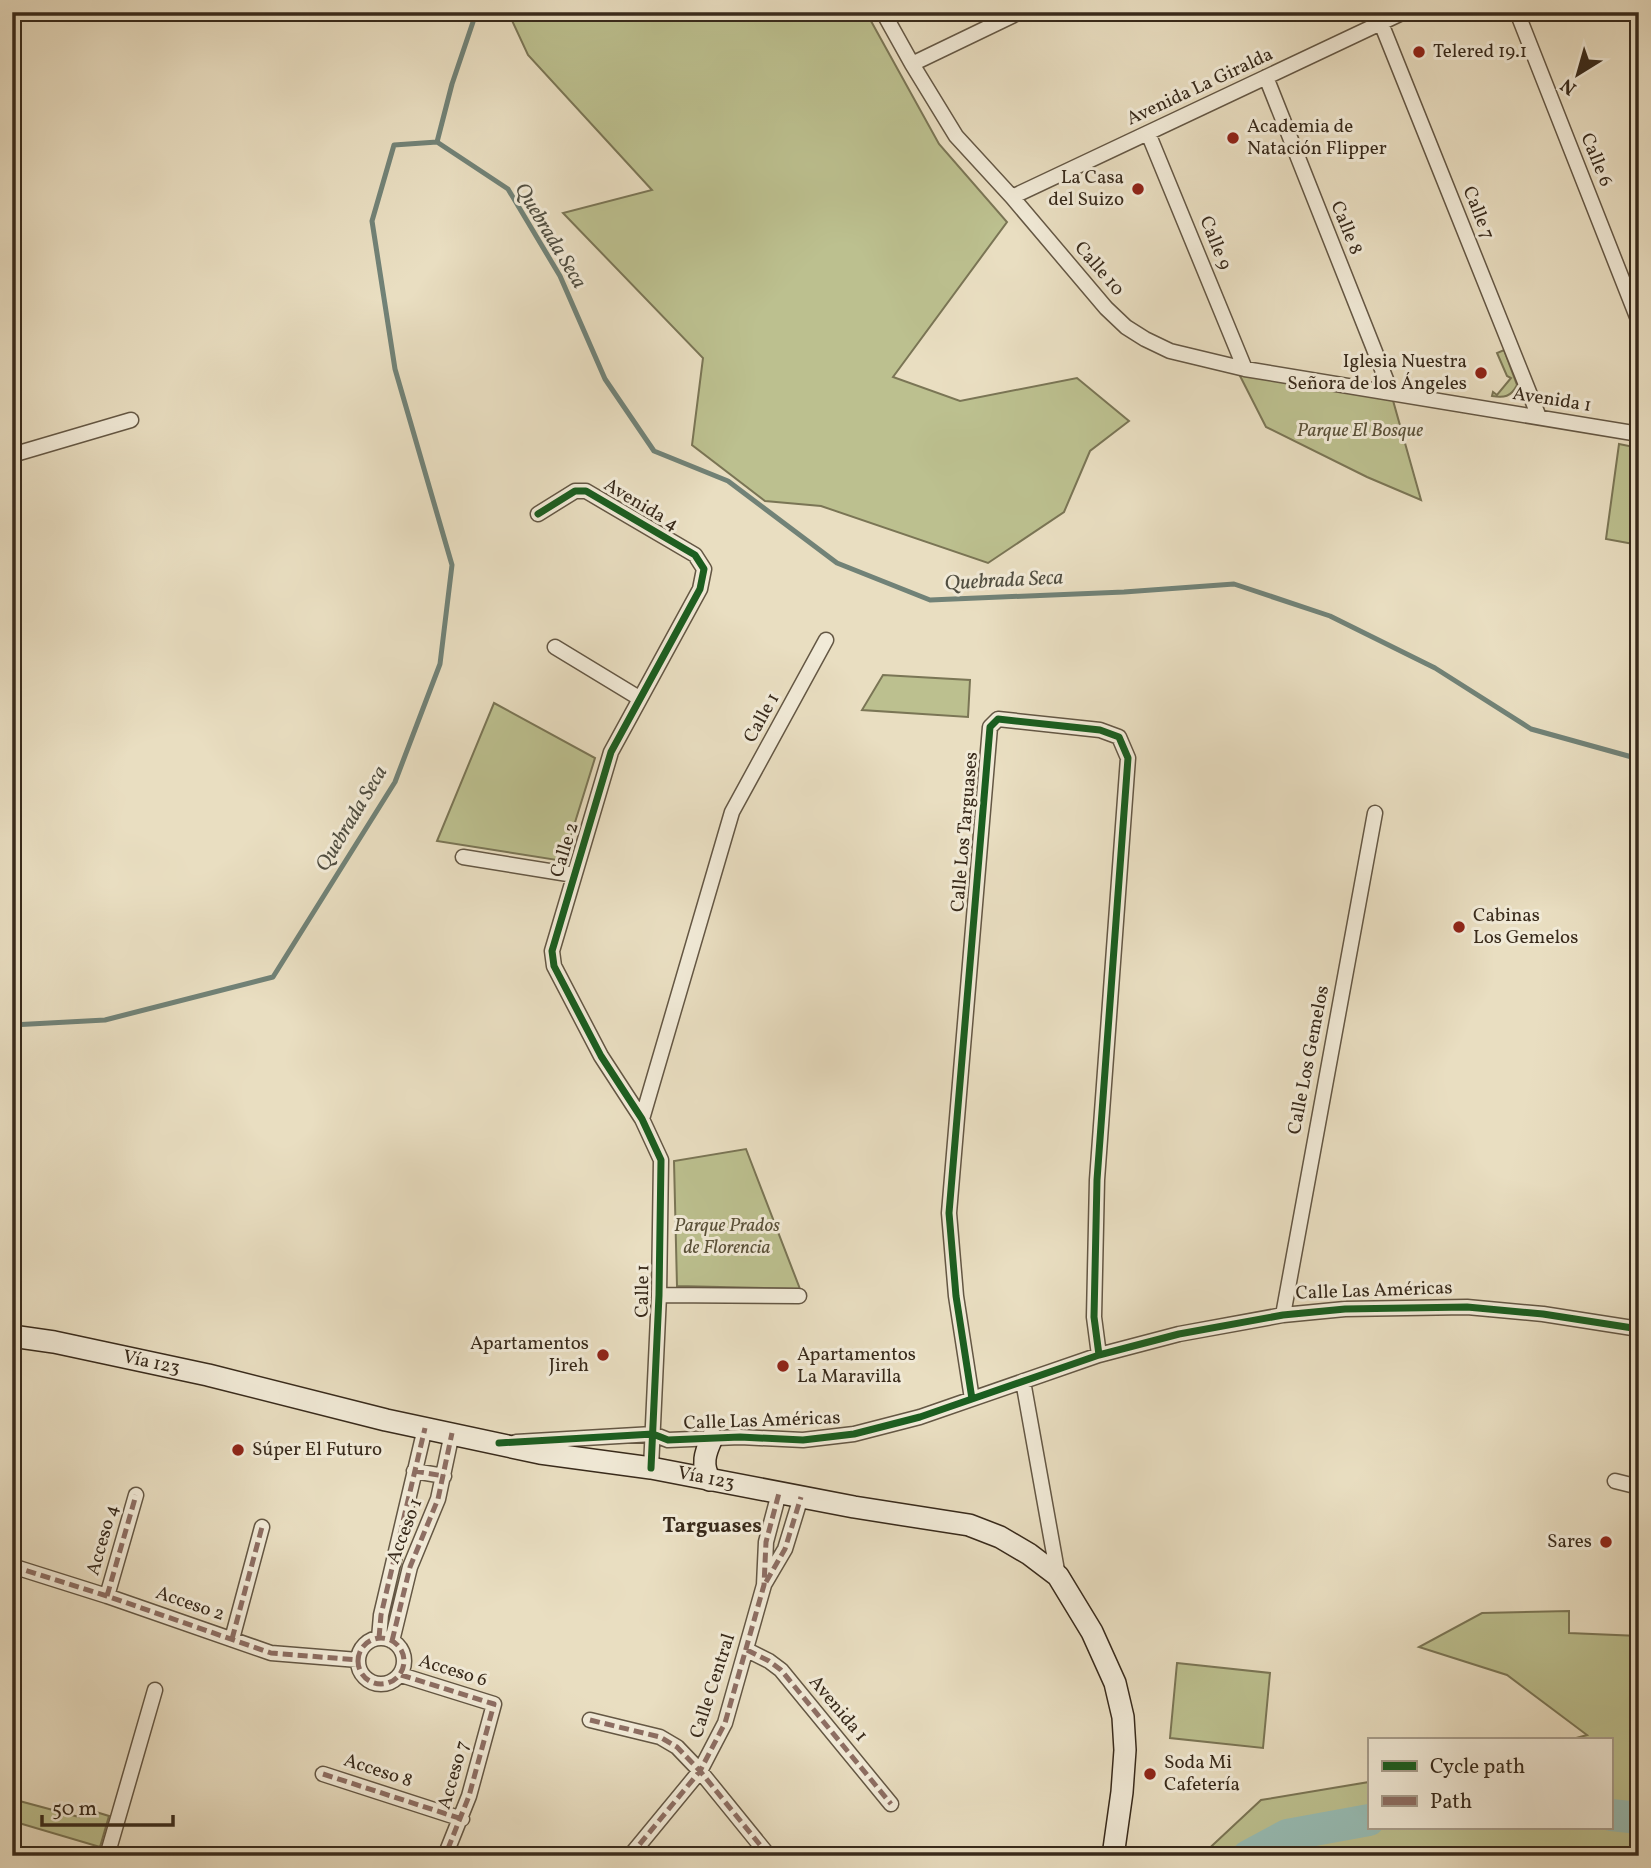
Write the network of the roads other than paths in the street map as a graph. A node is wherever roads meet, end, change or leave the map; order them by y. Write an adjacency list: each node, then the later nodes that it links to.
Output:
1 (883, 12): 6 (street, Calle 10)
2 (1020, 12): 6 (street)
3 (1404, 12): 5 (street, Avenida La Giralda)
4 (1517, 12): 10 (street, Calle 6)
5 (1381, 23): 7 (street, Avenida La Giralda); 14 (street, Calle 7)
6 (912, 64): 9 (street, Calle 10)
7 (1266, 77): 8 (street, Avenida La Giralda); 13 (street, Calle 8)
8 (1148, 133): 9 (street, Avenida La Giralda); 12 (street, Calle 9)
9 (1012, 197): 11 (street, Calle 10)
10 (1639, 321)
11 (1170, 351): 12 (street, Avenida 1)
12 (1245, 369): 13 (street, Avenida 1)
13 (1391, 392): 14 (street, Avenida 1)
14 (1539, 417): 16 (street, Avenida 1)
15 (131, 420): 17 (street)
16 (1639, 434)
17 (12, 455)
18 (538, 514): 19 (street, Avenida 4)
19 (700, 589): 22 (street, Calle 2)
20 (825, 640): 26 (street, Calle 1)
21 (555, 647): 22 (street)
22 (639, 698): 25 (street, Calle 2)
23 (1376, 813): 29 (street, Calle Los Gemelos)
24 (463, 857): 25 (street)
25 (574, 875): 26 (street, Calle 2)
26 (642, 1119): 27 (street, Calle 1)
27 (659, 1295): 28 (street); 37 (street, Calle 1)
28 (799, 1296)
29 (1283, 1315): 30 (street, Calle Las Américas); 32 (street, Calle Las Américas)
30 (1639, 1329)
31 (12, 1336): 35 (main road, Vía 123)
32 (1099, 1355): 33 (street, Calle Las Américas); 34 (street, Calle Los Targuases)
33 (1023, 1381): 34 (street, Calle Las Américas); 53 (street)
34 (972, 1398): 38 (street, Calle Las Américas)
35 (425, 1428): 36 (main road, Vía 123); 41 (street, Acceso 1)
36 (452, 1433): 39 (main road, Vía 123); 42 (street, Acceso 1)
37 (653, 1434): 38 (street, Calle Las Américas); 39 (street, Calle Las Américas); 40 (street, Calle 1)
38 (712, 1438): 43 (main road)
39 (499, 1443): 40 (main road, Vía 123)
40 (651, 1468): 43 (main road, Vía 123)
41 (414, 1471): 42 (street); 50 (street, Acceso 1)
42 (444, 1476): 52 (street, Acceso 1)
43 (710, 1480): 46 (main road, Vía 123)
44 (1615, 1480): 45 (street)
45 (1639, 1487)
46 (779, 1493): 48 (main road, Vía 123); 54 (street, Calle Central)
47 (136, 1495): 55 (street, Acceso 4)
48 (801, 1497): 53 (main road, Vía 123); 54 (street, Calle Central)
49 (262, 1527): 56 (street)
50 (392, 1564): 52 (street); 57 (street, Acceso 1)
51 (12, 1566): 55 (street, Acceso 2)
52 (411, 1567): 57 (street, Acceso 1)
53 (1058, 1576): 72 (main road, Vía 123)
54 (764, 1585): 58 (street, Calle Central)
55 (107, 1596): 56 (street, Acceso 2)
56 (232, 1639): 59 (street, Acceso 2)
57 (386, 1640): 59 (street); 60 (street)
58 (747, 1650): 64 (street, Calle Central); 66 (street, Avenida 1)
59 (358, 1660): 60 (street)
60 (401, 1675): 62 (street, Acceso 6)
61 (155, 1690): 68 (street)
62 (494, 1704): 67 (street, Acceso 7)
63 (590, 1720): 64 (street)
64 (700, 1771): 70 (street, Calle Central); 71 (street)
65 (323, 1774): 67 (street, Acceso 8)
66 (891, 1804)
67 (462, 1819): 69 (street, Acceso 7)
68 (107, 1856)
69 (445, 1856)
70 (630, 1856)
71 (769, 1856)
72 (1113, 1856)

